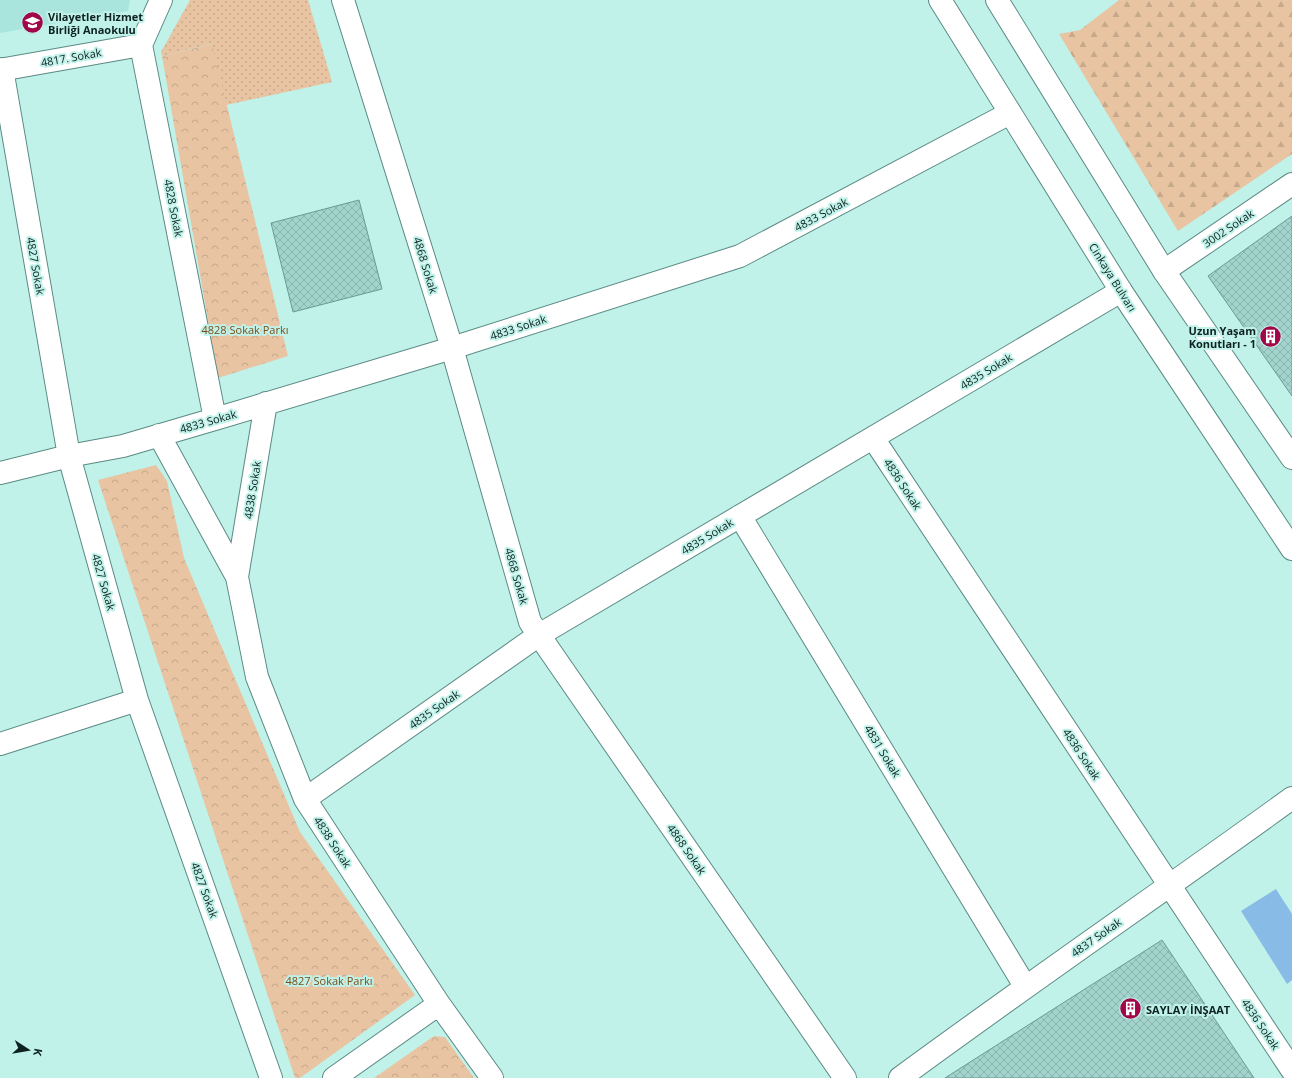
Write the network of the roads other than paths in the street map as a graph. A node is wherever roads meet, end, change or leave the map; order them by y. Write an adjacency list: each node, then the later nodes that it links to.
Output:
1 (161, 0): 5 (street)
2 (343, 0): 11 (street, 4868 Sokak)
3 (940, 0): 7 (street, Cinkaya Bulvarı)
4 (997, 0): 9 (street)
5 (141, 45): 6 (street, 4817. Sokak); 13 (street, 4828 Sokak)
6 (1, 70): 16 (street, 4827 Sokak)
7 (1010, 113): 10 (street, Cinkaya Bulvarı); 11 (street, 4833 Sokak)
8 (1292, 184): 9 (street, 3002 Sokak)
9 (1164, 271): 17 (street)
10 (1121, 291): 15 (street, 4835 Sokak); 20 (street, Cinkaya Bulvarı)
11 (452, 348): 12 (street, 4833 Sokak); 22 (street, 4868 Sokak)
12 (266, 403): 13 (street, 4833 Sokak); 21 (street, 4838 Sokak)
13 (216, 419): 14 (street, 4833 Sokak)
14 (159, 435): 16 (street, 4833 Sokak); 21 (street, 4838 Sokak)
15 (872, 438): 19 (street, 4835 Sokak); 27 (street, 4836 Sokak)
16 (69, 456): 18 (street, 4833 Sokak); 23 (street, 4827 Sokak)
17 (1292, 458)
18 (0, 473)
19 (740, 516): 22 (street, 4835 Sokak); 28 (street, 4831 Sokak)
20 (1292, 549)
21 (237, 577): 26 (street, 4838 Sokak)
22 (539, 635): 26 (street, 4835 Sokak); 34 (street, 4868 Sokak)
23 (137, 700): 24 (street); 31 (street, 4827 Sokak)
24 (0, 744)
25 (1292, 798): 27 (street, 4837 Sokak)
26 (305, 799): 29 (street, 4838 Sokak)
27 (1169, 886): 28 (street, 4837 Sokak); 30 (street, 4836 Sokak)
28 (1025, 986): 35 (street, 4837 Sokak)
29 (439, 1004): 32 (street); 33 (street, 4838 Sokak)
30 (1292, 1070)
31 (271, 1078)
32 (334, 1078)
33 (492, 1078)
34 (845, 1078)
35 (900, 1078)

